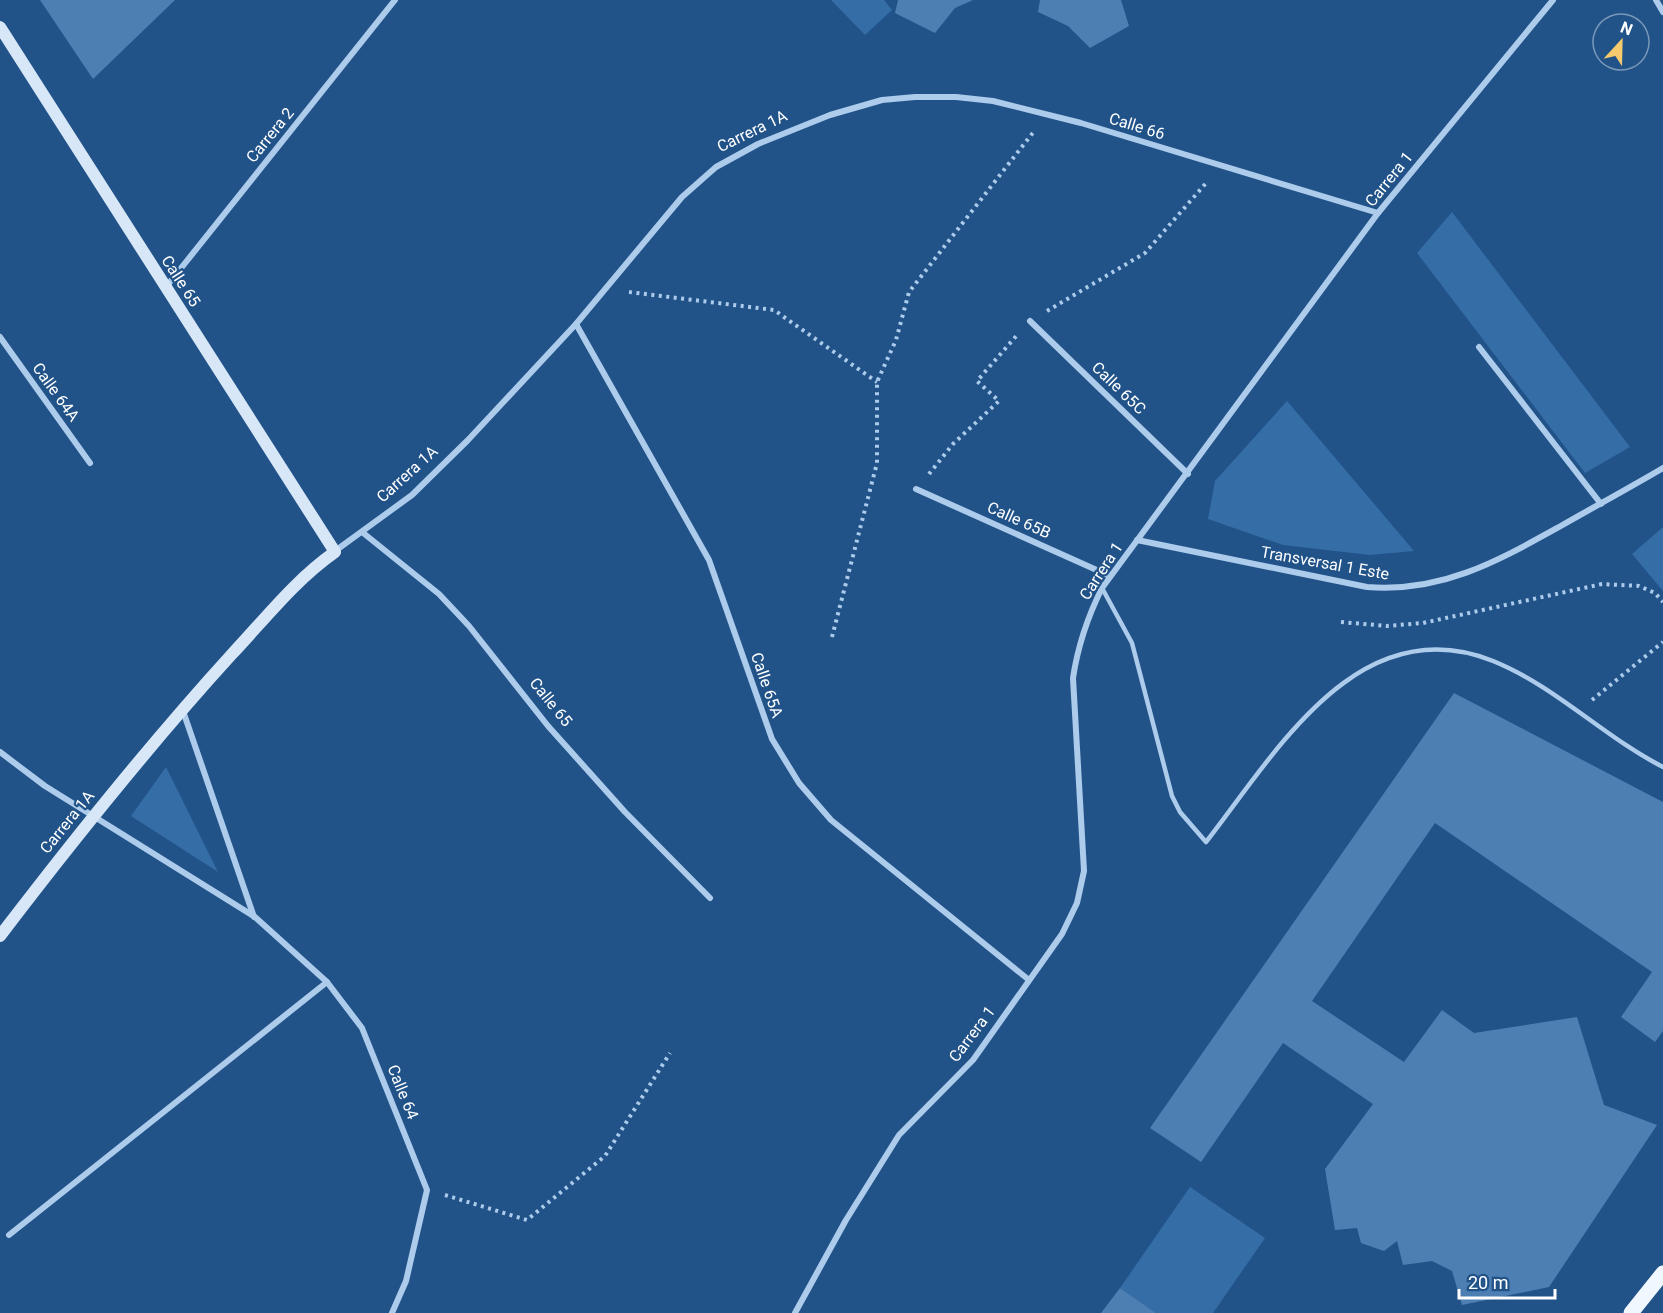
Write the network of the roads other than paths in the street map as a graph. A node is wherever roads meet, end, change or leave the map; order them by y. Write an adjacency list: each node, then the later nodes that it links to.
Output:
1 (395, 0): 8 (street, Carrera 2)
2 (1553, 0): 7 (street, Carrera 1)
3 (1656, 0): 4 (street)
4 (1663, 12)
5 (0, 27): 8 (street, Calle 65)
6 (882, 100): 7 (street, Calle 66); 10 (street, Carrera 1A)
7 (1378, 213): 15 (street, Carrera 1)
8 (166, 287): 20 (street, Calle 65)
9 (1030, 321): 15 (street, Calle 65C)
10 (576, 324): 18 (street, Carrera 1A); 30 (street, Calle 65A)
11 (0, 337): 13 (street, Calle 64A)
12 (1479, 347): 17 (street)
13 (90, 463)
14 (1663, 468): 17 (street, Transversal 1 Este)
15 (1188, 474): 19 (street, Carrera 1)
16 (916, 489): 21 (street, Calle 65B)
17 (1601, 504): 19 (street, Transversal 1 Este)
18 (362, 532): 20 (street, Carrera 1A); 27 (street, Calle 65)
19 (1137, 540): 21 (street, Carrera 1)
20 (335, 552): 23 (street, Carrera 1A)
21 (1110, 576): 22 (street, Carrera 1)
22 (1102, 588): 25 (lane); 30 (street, Carrera 1)
23 (182, 709): 26 (street, Carrera 1A); 28 (street, Calle 64)
24 (0, 752): 26 (street, Calle 64)
25 (1663, 767)
26 (92, 817): 28 (street, Calle 64); 29 (street, Carrera 1A)
27 (710, 898)
28 (255, 917): 31 (street, Calle 64)
29 (0, 936)
30 (1029, 980): 35 (street, Carrera 1)
31 (327, 982): 32 (street); 34 (street, Calle 64)
32 (9, 1235)
33 (1663, 1273): 36 (main road)
34 (392, 1313)
35 (795, 1313)
36 (1631, 1313)

